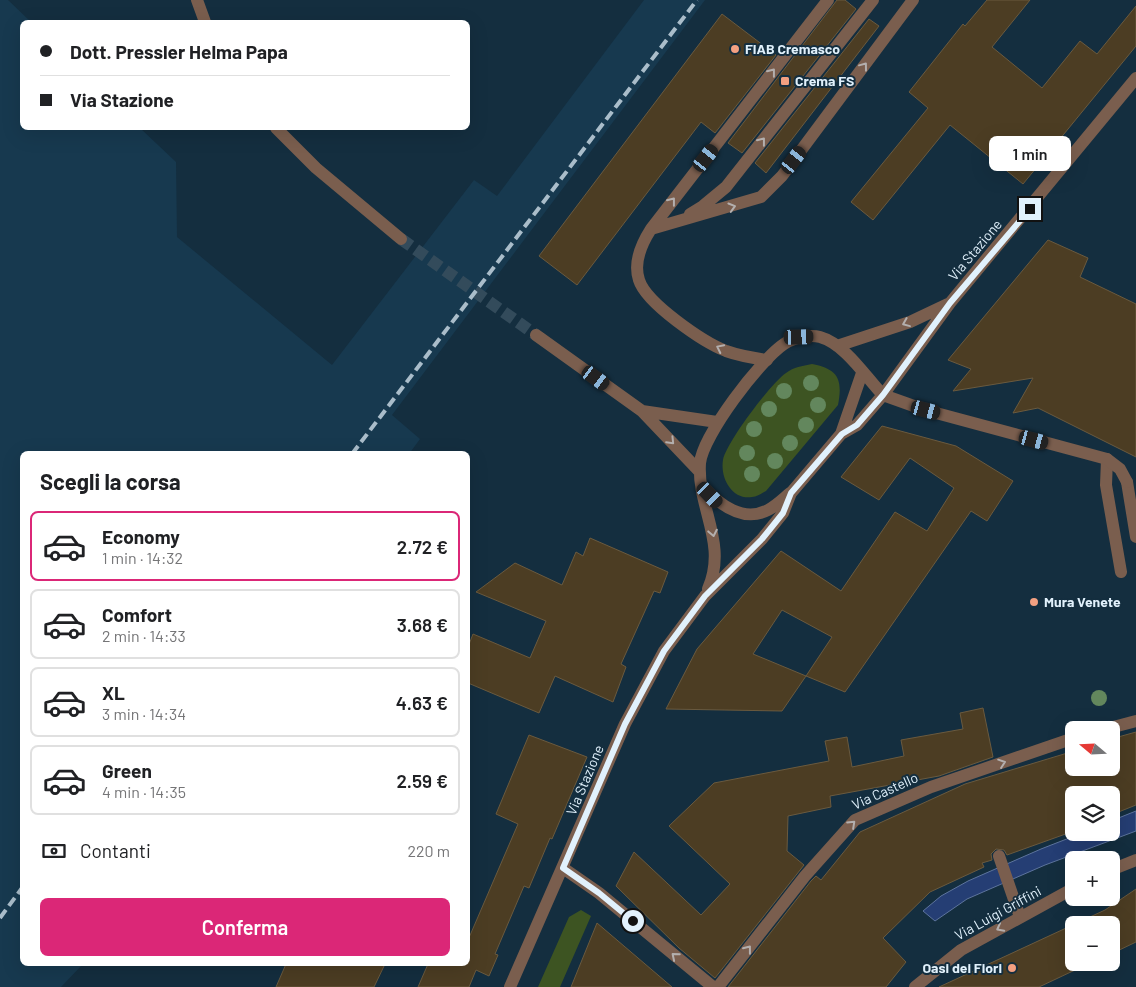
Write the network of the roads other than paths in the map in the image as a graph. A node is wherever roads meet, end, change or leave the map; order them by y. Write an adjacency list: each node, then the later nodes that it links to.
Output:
1 (196, 0): 5 (street)
2 (828, 0): 9 (street, one-way to 2)
3 (873, 0): 8 (street, one-way to 3)
4 (913, 0): 8 (street, one-way to 4)
5 (204, 20)
6 (1136, 78): 11 (street, Via Stazione)
7 (278, 130): 10 (street)
8 (677, 222): 9 (street)
9 (651, 229): 14 (street, one-way to 9)
10 (401, 238)
11 (950, 303): 13 (street, Via Stazione, one-way to 13); 16 (street, Via Stazione)
12 (536, 335): 17 (street)
13 (837, 346): 14 (street, Via Stazione); 15 (street, Via Stazione)
14 (767, 360): 18 (street, Via Stazione)
15 (862, 373): 16 (street, Via Stazione); 19 (street, Via Stazione)
16 (883, 395): 19 (street, Via Stazione); 20 (street)
17 (642, 411): 18 (street); 21 (street, one-way to 21)
18 (716, 422): 21 (street, Via Stazione)
19 (842, 434): 23 (street, Via Stazione)
20 (1107, 459): 24 (street); 26 (street)
21 (700, 472): 22 (street, Via Stazione)
22 (701, 485): 23 (street); 27 (street, Via Stazione, one-way to 27)
23 (791, 493): 27 (street, Via Stazione)
24 (1134, 508): 25 (street)
25 (1136, 537)
26 (1121, 572)
27 (705, 596): 34 (street, Via Stazione)
28 (1136, 721): 29 (street)
29 (1120, 725)
30 (1065, 741): 39 (street, Via Castello, one-way to 30)
31 (999, 856): 36 (street)
32 (1136, 860): 33 (street)
33 (1120, 866)
34 (563, 868): 37 (street, Via Stazione); 38 (street, one-way to 34)
35 (1065, 893): 36 (street, Via Luigi Griffini)
36 (1020, 917): 40 (street, Via Luigi Griffini, one-way to 40)
37 (510, 987)
38 (713, 987)
39 (718, 987)
40 (916, 987)

